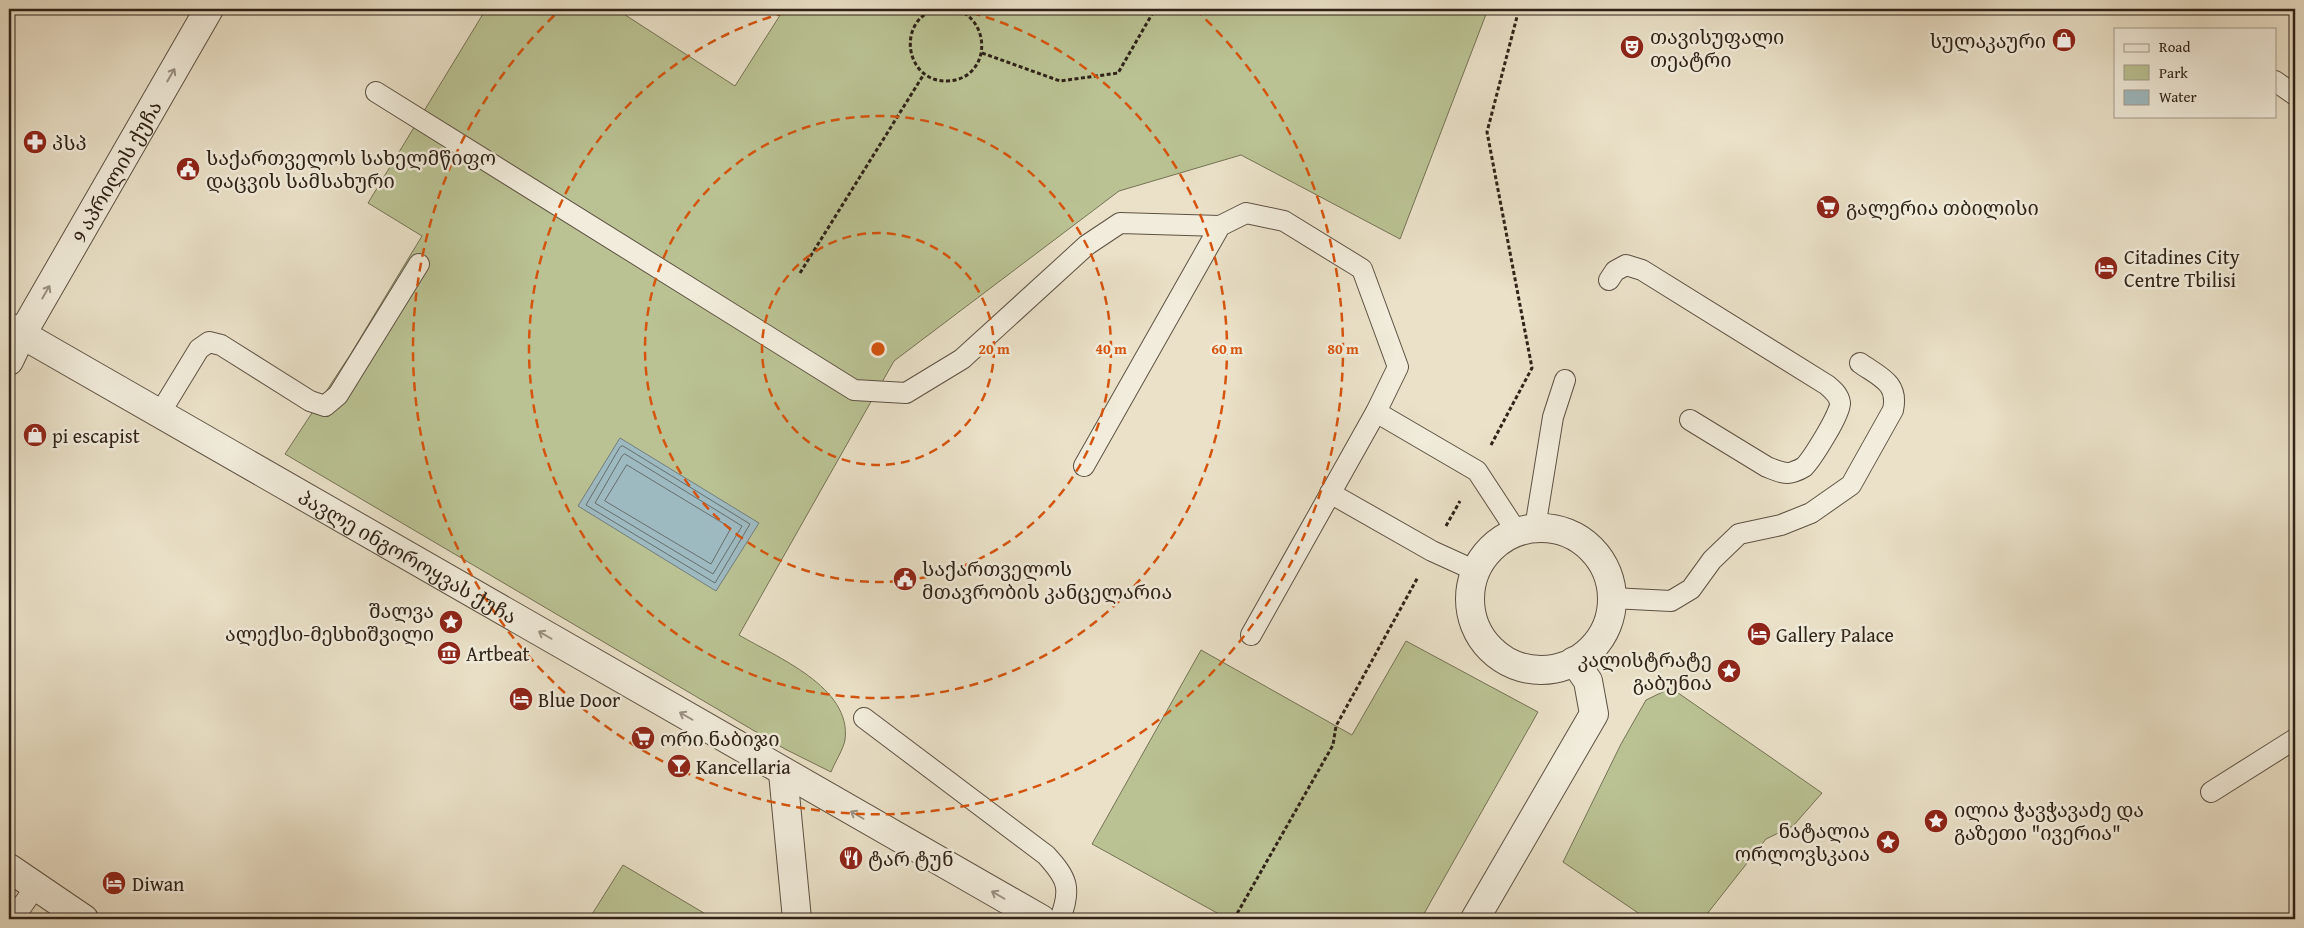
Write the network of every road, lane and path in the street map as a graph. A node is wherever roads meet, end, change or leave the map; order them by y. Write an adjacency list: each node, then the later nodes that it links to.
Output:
1 (209, 9): 16 (street, 9 აპრილის ქუჩა, one-way to 1)
2 (936, 9): 8 (path)
3 (956, 9): 6 (path)
4 (1155, 9): 7 (path)
5 (1519, 9): 19 (path)
6 (966, 10): 7 (path)
7 (982, 53): 8 (path)
8 (924, 74): 14 (path)
9 (2276, 82): 11 (lane)
10 (376, 92): 12 (lane)
11 (2295, 94)
12 (1220, 226): 21 (lane); 24 (lane)
13 (419, 264): 22 (lane)
14 (800, 273)
15 (1609, 280): 23 (lane)
16 (15, 330): 17 (street, 9 აპრილის ქუჩა); 22 (street, პავლე ინგოროყვას ქუჩა)
17 (9, 361)
18 (1860, 363): 28 (lane)
19 (1532, 368)
20 (1565, 380): 26 (lane)
21 (1376, 412): 25 (lane); 26 (lane)
22 (160, 413): 34 (street, პავლე ინგოროყვას ქუჩა, one-way to 22)
23 (1690, 420)
24 (1084, 466)
25 (1330, 494): 27 (lane); 30 (lane)
26 (1526, 530): 27 (street); 28 (street)
27 (1476, 571): 31 (street)
28 (1612, 598): 31 (street)
29 (1390, 632): 43 (path)
30 (1251, 635)
31 (1574, 661): 44 (street)
32 (864, 718): 42 (lane)
33 (2295, 738): 35 (lane)
34 (783, 773): 40 (street); 41 (street, პავლე ინგოროყვას ქუჩა, one-way to 34)
35 (2211, 792)
36 (9, 868): 37 (street)
37 (36, 886): 38 (lane); 39 (street)
38 (13, 919)
39 (84, 919)
40 (797, 919)
41 (1041, 919)
42 (1060, 919)
43 (1234, 919)
44 (1475, 919)

